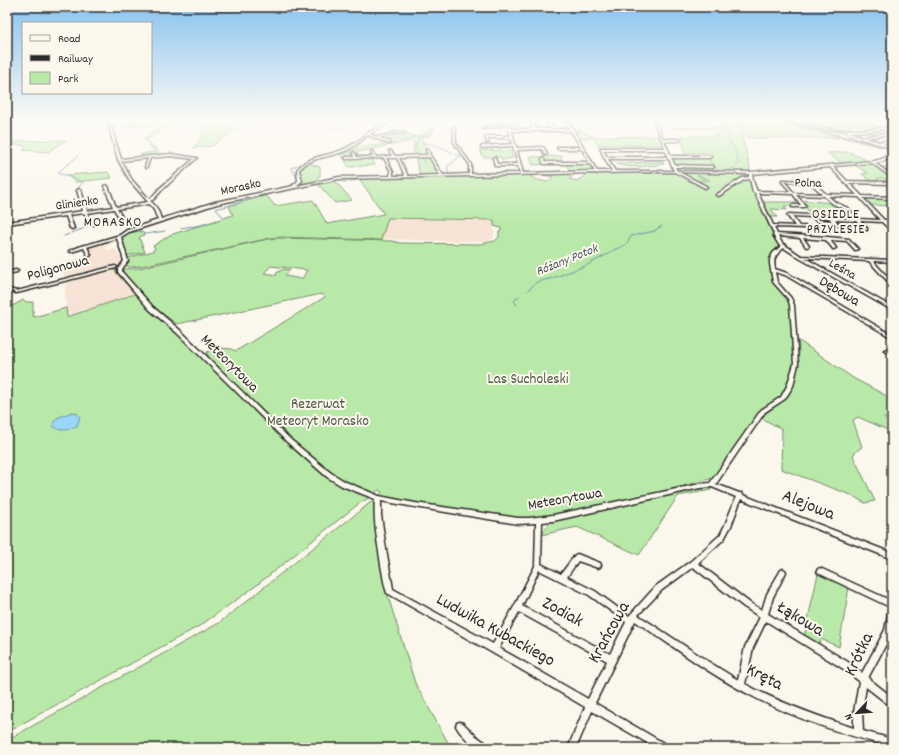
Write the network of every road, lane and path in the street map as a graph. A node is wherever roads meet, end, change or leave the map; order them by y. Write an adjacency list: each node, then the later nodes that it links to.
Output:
1 (117, 155): 27 (street)
2 (168, 155): 16 (street)
3 (172, 155): 58 (street)
4 (325, 155): 49 (street)
5 (374, 155): 19 (street)
6 (430, 155): 14 (street)
7 (464, 155): 40 (street)
8 (517, 155): 30 (street)
9 (587, 155): 29 (street)
10 (604, 155): 24 (street)
11 (669, 155): 25 (street)
12 (890, 155): 28 (street, Morasko)
13 (394, 157): 14 (street); 19 (street)
14 (411, 157)
15 (710, 157): 25 (street)
16 (149, 158): 27 (street); 33 (street)
17 (346, 158): 18 (street)
18 (356, 158): 19 (street)
19 (375, 158)
20 (385, 158): 42 (street)
21 (398, 158): 43 (street)
22 (431, 158): 41 (street)
23 (494, 158): 30 (street)
24 (605, 158): 25 (street); 34 (street)
25 (670, 158): 31 (street)
26 (543, 159): 29 (street)
27 (119, 160): 58 (street)
28 (873, 162): 32 (street, Morasko); 44 (street)
29 (592, 163): 36 (street)
30 (520, 165): 39 (street)
31 (674, 166): 35 (street); 37 (street)
32 (831, 166): 38 (street, Morasko); 46 (street)
33 (146, 167)
34 (614, 172): 35 (street, Morasko); 36 (street, Morasko)
35 (676, 172): 37 (street, Morasko); 50 (street)
36 (597, 173): 39 (street, Morasko)
37 (718, 173): 38 (street, Morasko)
38 (750, 173): 45 (street)
39 (522, 174): 40 (street, Morasko)
40 (470, 175): 41 (street, Morasko)
41 (442, 176): 43 (street, Morasko)
42 (392, 177): 43 (street, Morasko); 49 (street, Morasko)
43 (407, 177)
44 (892, 177)
45 (750, 178): 52 (street); 55 (street)
46 (847, 182): 47 (street); 56 (street)
47 (892, 183)
48 (106, 186): 60 (street)
49 (295, 187): 66 (street, Morasko)
50 (705, 187)
51 (79, 190): 61 (street)
52 (755, 192): 53 (street, Polna); 73 (street)
53 (793, 193): 54 (street, Polna); 54 (street); 59 (street)
54 (825, 194): 56 (street, Polna); 67 (street)
55 (718, 195)
56 (860, 196): 57 (street, Polna); 68 (street)
57 (892, 198)
58 (149, 202): 60 (street, Glinienko); 66 (street)
59 (793, 206)
60 (115, 208): 61 (street, Glinienko); 64 (street)
61 (87, 212): 62 (street, Glinienko); 72 (street)
62 (67, 215): 71 (street, Glinienko); 76 (street)
63 (813, 216): 65 (street); 70 (street); 74 (street)
64 (121, 218)
65 (834, 219): 67 (street); 70 (street)
66 (160, 220): 79 (street, Morasko)
67 (858, 220): 68 (street); 74 (street)
68 (884, 221): 69 (street); 77 (street)
69 (892, 221)
70 (827, 222): 75 (street)
71 (7, 223)
72 (94, 224)
73 (771, 226): 74 (street); 78 (street)
74 (798, 227)
75 (831, 227)
76 (72, 228)
77 (892, 230)
78 (775, 235): 80 (street); 84 (street)
79 (120, 236): 82 (street, Morasko); 92 (street)
80 (800, 237): 81 (street); 83 (street)
81 (827, 238): 85 (street); 86 (street)
82 (85, 246): 87 (street, Morasko); 88 (street)
83 (807, 246)
84 (783, 247): 89 (street, Leśna); 95 (street)
85 (834, 248)
86 (856, 249)
87 (71, 250)
88 (88, 255)
89 (800, 258): 90 (street); 100 (street, Leśna)
90 (870, 260): 91 (street); 98 (street)
91 (892, 261)
92 (124, 264): 93 (street, Poligonowa); 94 (street)
93 (115, 267): 94 (street); 99 (street, Poligonowa)
94 (120, 269): 106 (street, Meteorytowa)
95 (773, 270): 101 (street, Dębowa); 104 (street)
96 (16, 271): 97 (street)
97 (7, 273)
98 (892, 284)
99 (7, 289)
100 (892, 309)
101 (892, 337)
102 (892, 349): 103 (street)
103 (886, 351)
104 (712, 485): 105 (street, Alejowa); 107 (street, Meteorytowa)
105 (740, 495): 108 (street, Alejowa); 109 (street, Krańcowa)
106 (378, 498): 107 (street, Meteorytowa); 120 (street, Ludwika Kubackiego)
107 (539, 520): 110 (street)
108 (892, 556)
109 (693, 563): 118 (street, Łąkowa); 119 (street, Krańcowa)
110 (538, 566): 114 (street, Kręta); 116 (street)
111 (598, 566): 114 (street)
112 (820, 571): 115 (street)
113 (783, 572): 118 (street)
114 (562, 578): 119 (street, Kręta)
115 (892, 605)
116 (518, 607): 120 (street); 121 (street, Zodiak)
117 (892, 614): 122 (street, Krótka)
118 (764, 616): 122 (street, Łąkowa); 123 (street)
119 (632, 618): 121 (street, Krańcowa); 123 (street, Kręta)
120 (494, 649): 125 (street, Ludwika Kubackiego)
121 (612, 659): 125 (street, Krańcowa)
122 (864, 678): 124 (street, Łąkowa); 127 (street, Krótka)
123 (741, 685): 127 (street, Kręta)
124 (892, 702)
125 (590, 705): 130 (street, Krańcowa); 131 (street, Ludwika Kubackiego)
126 (460, 726): 129 (street)
127 (859, 734): 128 (street, Kręta)
128 (892, 743)
129 (486, 748)
130 (572, 748)
131 (664, 748)

